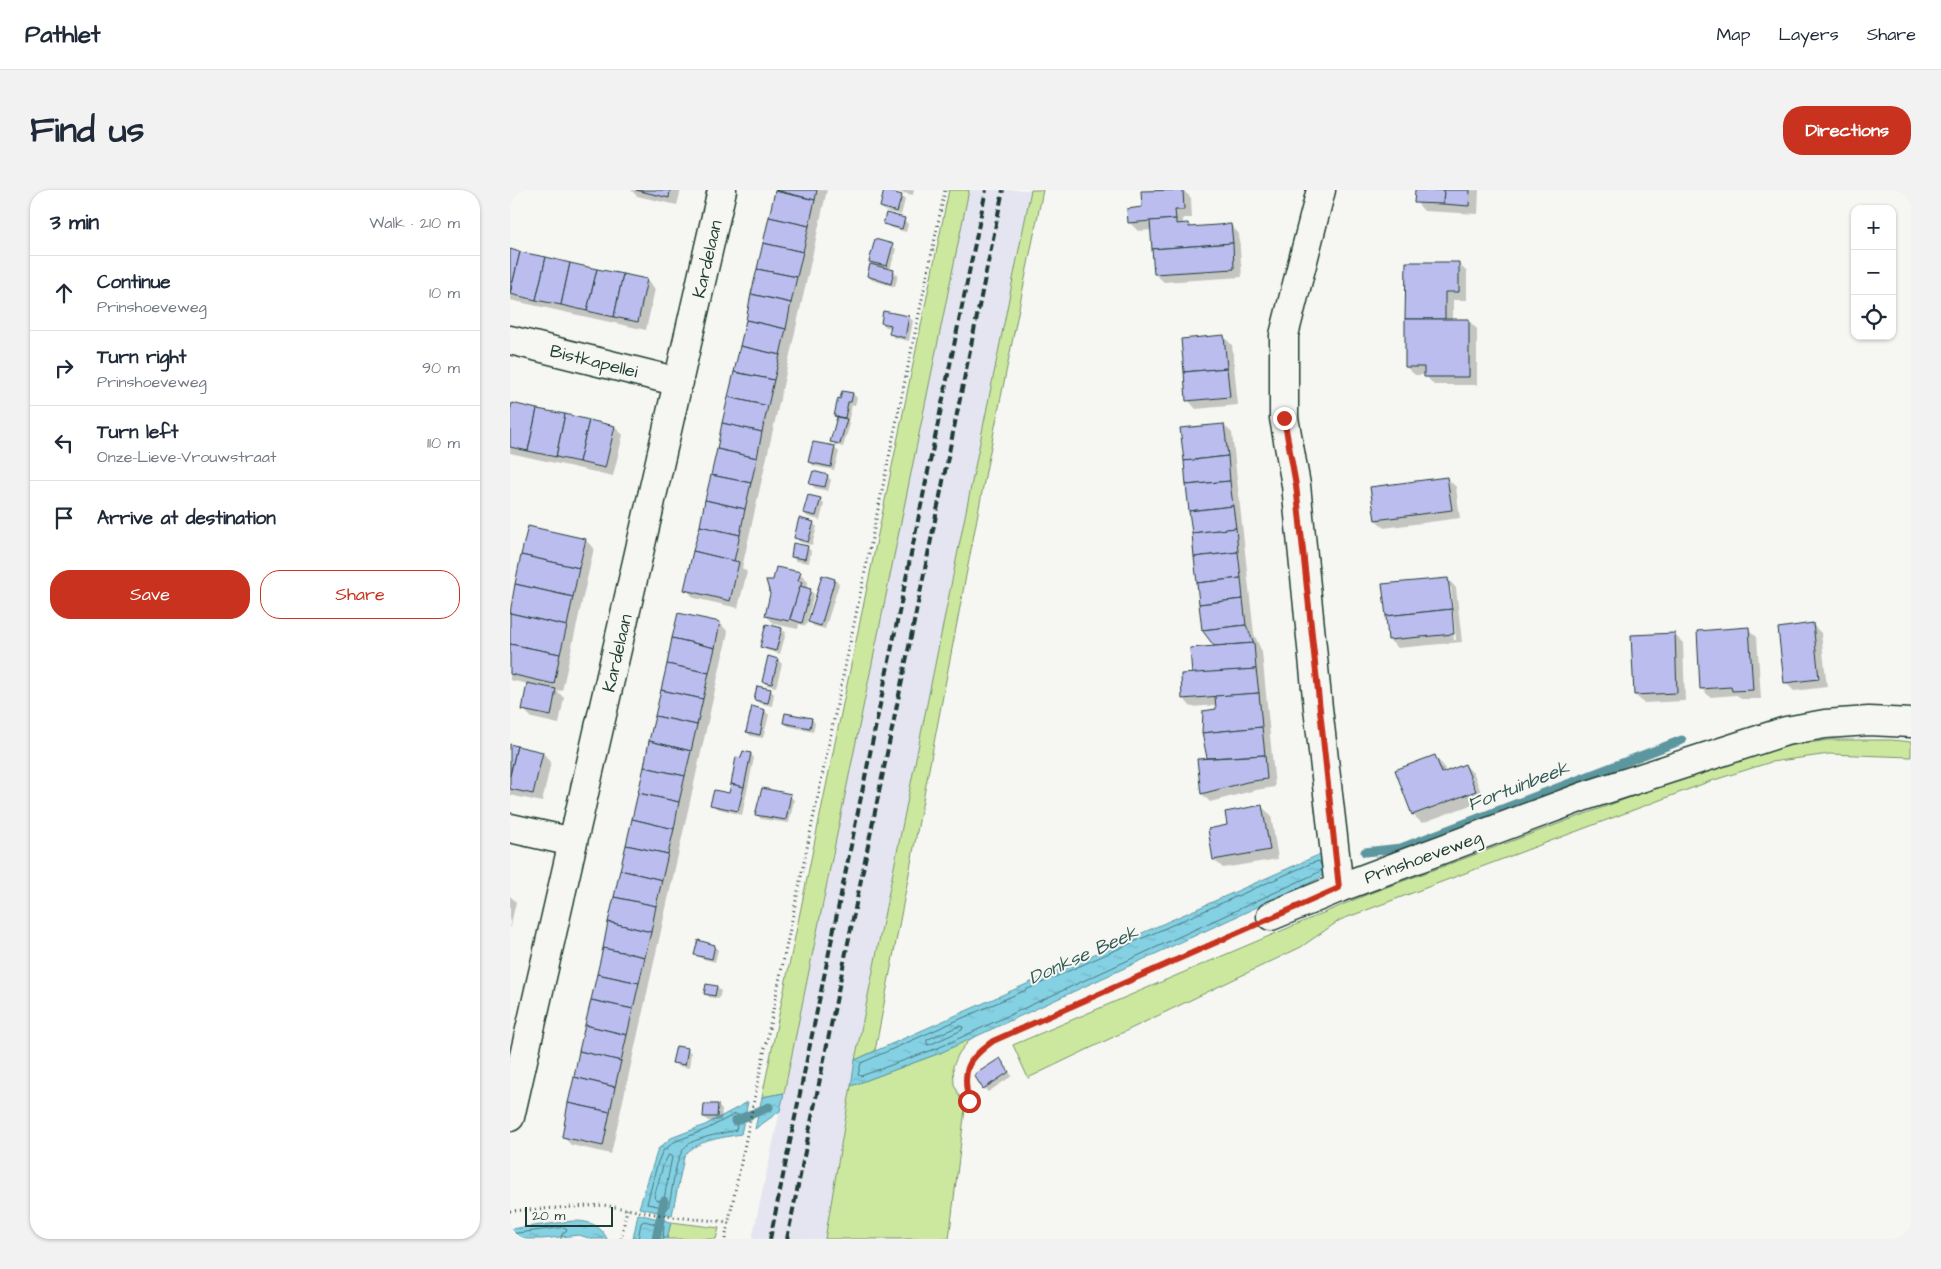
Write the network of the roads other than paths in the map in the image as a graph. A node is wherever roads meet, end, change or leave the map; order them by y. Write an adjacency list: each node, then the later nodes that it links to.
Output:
1 (722, 190): 4 (street, Kardelaan)
2 (1321, 190): 8 (street)
3 (510, 340): 4 (street, Bistkapellei)
4 (679, 382): 7 (street, Kardelaan)
5 (1911, 723): 8 (street, Prinshoeveweg)
6 (510, 828): 7 (street)
7 (573, 842): 10 (street, Kardelaan)
8 (1339, 888): 9 (street, Prinshoeveweg)
9 (1271, 916)
10 (510, 1116)

